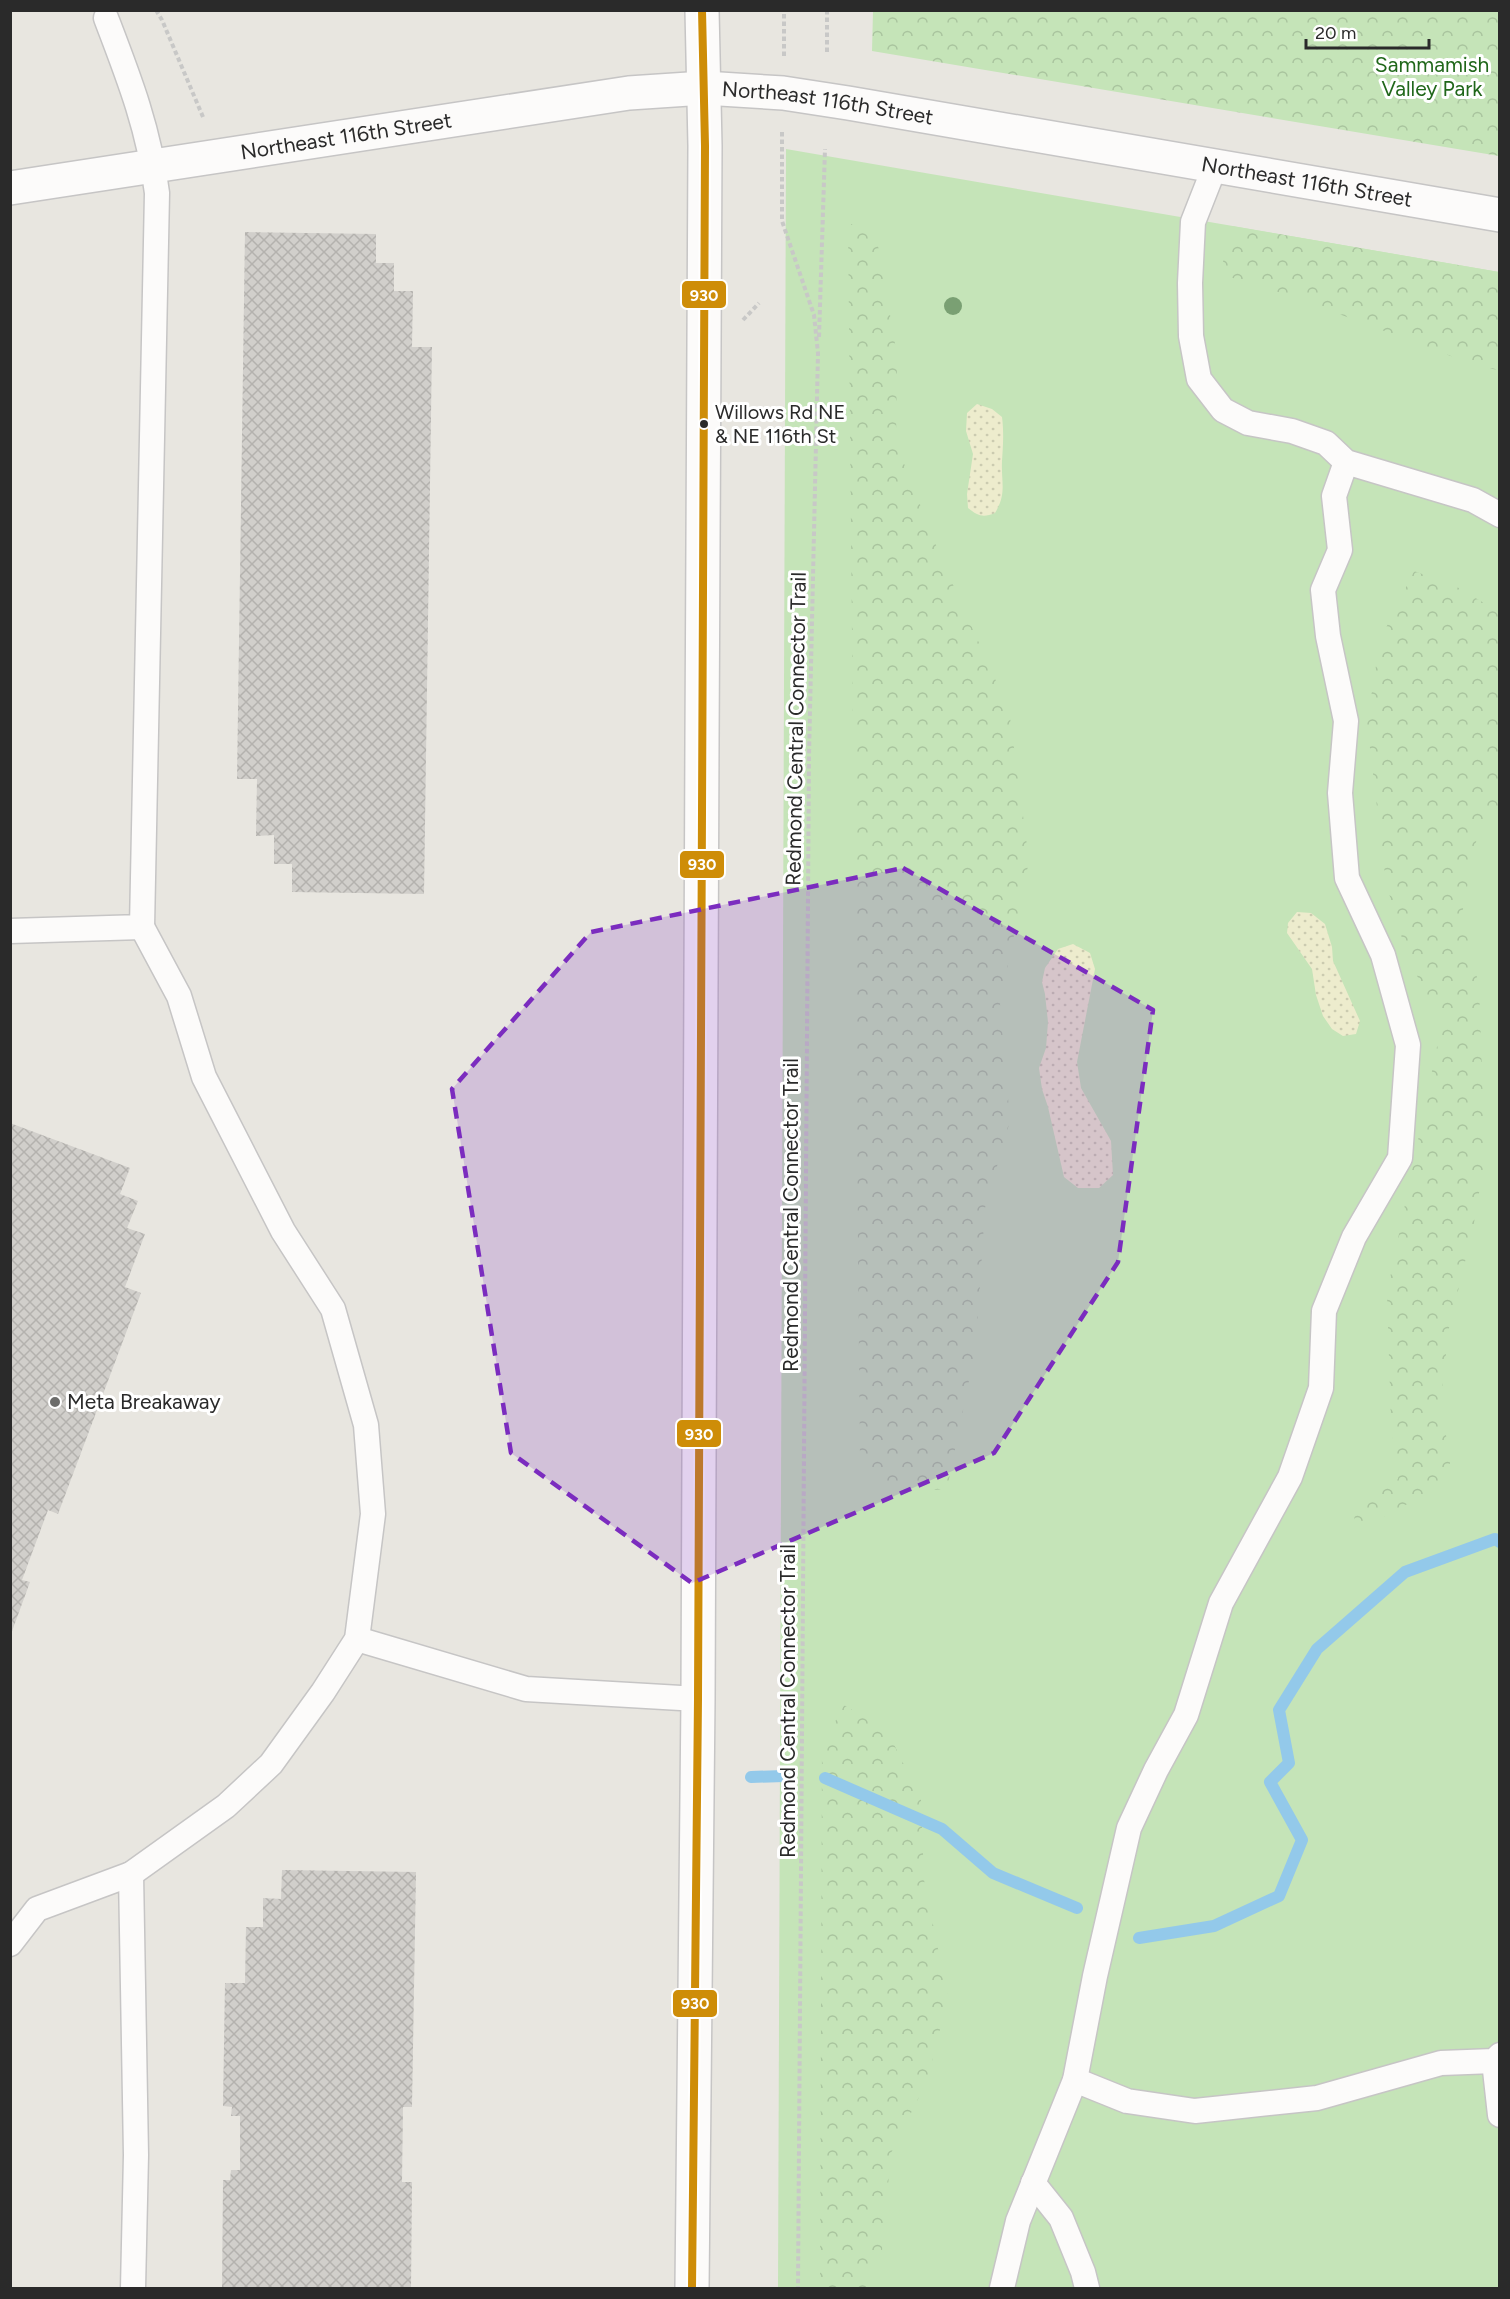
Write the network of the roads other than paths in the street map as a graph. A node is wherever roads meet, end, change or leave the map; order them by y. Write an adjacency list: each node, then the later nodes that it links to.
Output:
1 (702, 10): 3 (main road)
2 (106, 18): 4 (lane)
3 (704, 88): 4 (main road, Northeast 116th Street); 5 (main road, Northeast 116th Street); 13 (main road)
4 (154, 166): 6 (main road, Northeast 116th Street); 10 (lane)
5 (1215, 166): 7 (main road, Northeast 116th Street); 8 (lane)
6 (10, 188)
7 (1500, 215)
8 (1346, 462): 9 (lane); 19 (lane)
9 (1500, 515)
10 (142, 927): 11 (lane); 12 (lane)
11 (10, 931)
12 (357, 1639): 13 (lane); 14 (lane)
13 (698, 1698): 23 (main road)
14 (131, 1874): 16 (lane); 22 (lane)
15 (10, 1909): 16 (lane)
16 (37, 1909): 17 (lane)
17 (10, 1944)
18 (1497, 2058): 19 (lane); 20 (lane)
19 (1075, 2080): 21 (lane)
20 (1500, 2115)
21 (1033, 2183): 24 (lane); 25 (lane)
22 (133, 2289)
23 (692, 2289)
24 (1002, 2289)
25 (1087, 2289)

